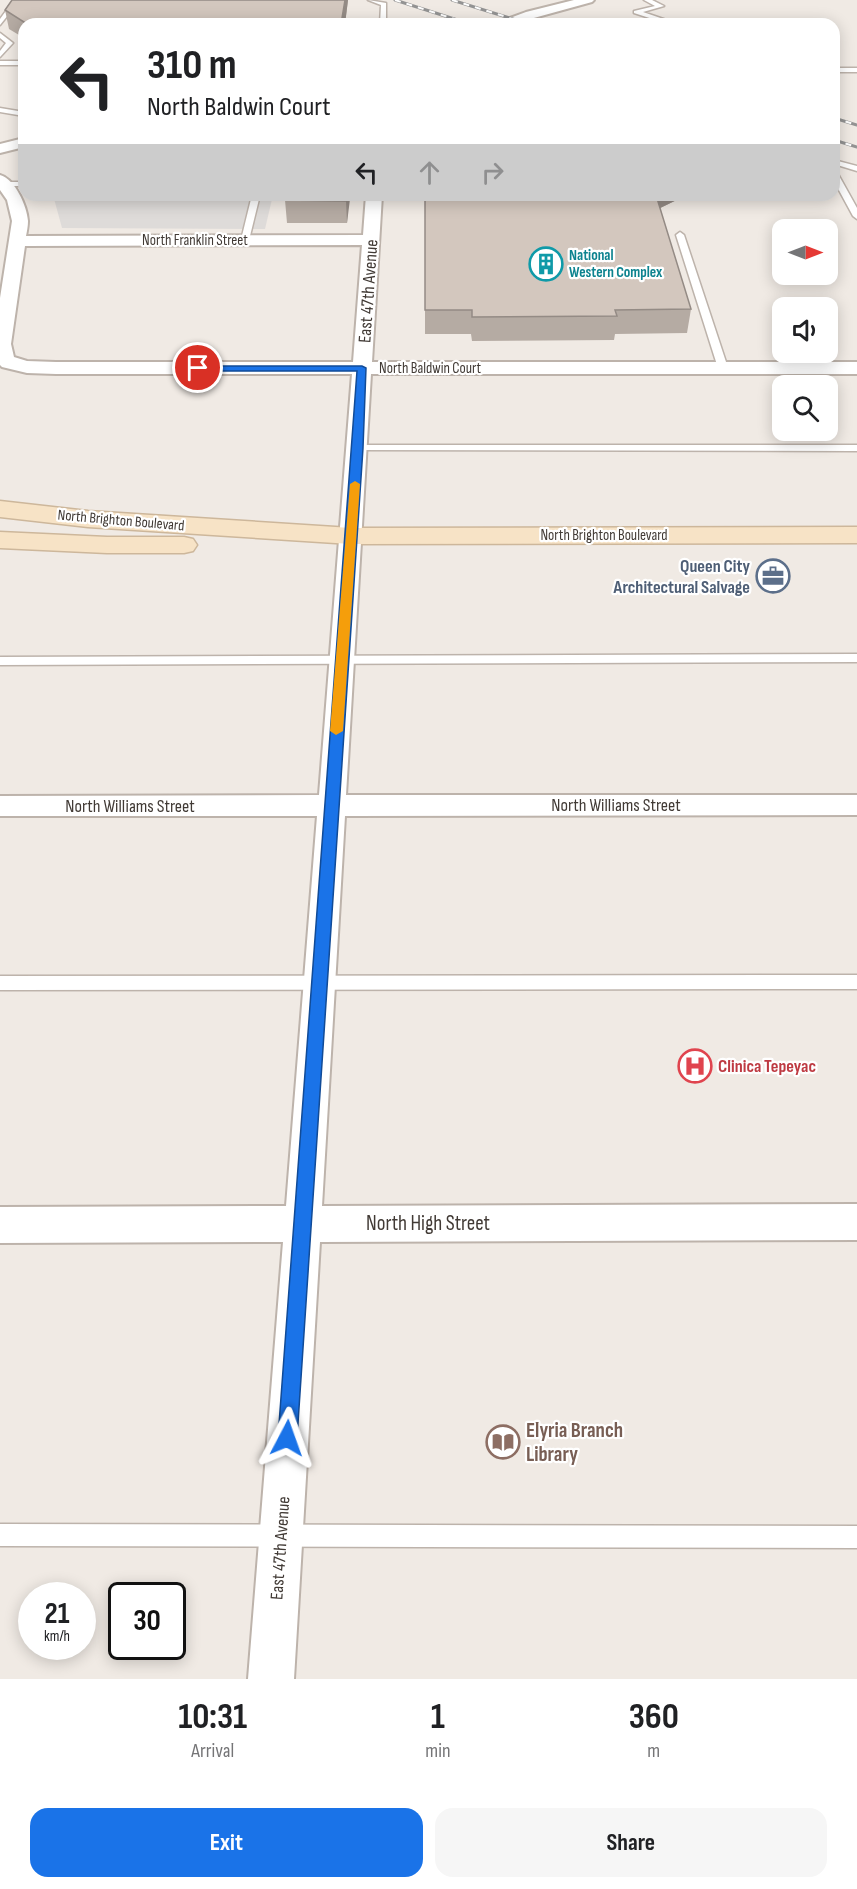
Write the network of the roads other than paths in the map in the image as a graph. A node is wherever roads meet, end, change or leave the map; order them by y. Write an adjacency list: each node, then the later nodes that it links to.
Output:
1 (17, 0): 8 (lane)
2 (371, 0): 5 (lane)
3 (587, 0): 6 (street)
4 (647, 0): 7 (lane)
5 (383, 18)
6 (518, 18)
7 (656, 18)
8 (0, 23)
9 (0, 35): 10 (lane)
10 (0, 55)
11 (0, 63): 12 (lane)
12 (18, 63)
13 (840, 70): 14 (lane)
14 (857, 70)
15 (0, 110): 16 (lane)
16 (18, 113)
17 (18, 144): 18 (street)
18 (0, 148)
19 (840, 164): 20 (lane)
20 (857, 170)
21 (2, 182): 22 (lane); 30 (street)
22 (18, 183)
23 (840, 185): 26 (lane)
24 (255, 201): 28 (lane)
25 (374, 201): 29 (street, East 47th Avenue)
26 (857, 216)
27 (680, 235): 32 (lane)
28 (245, 240): 29 (street, North Franklin Street); 30 (street, North Franklin Street)
29 (371, 240): 31 (street, East 47th Avenue)
30 (19, 241): 31 (street, North Baldwin Court)
31 (362, 368): 32 (street, North Baldwin Court); 34 (street, East 47th Avenue)
32 (723, 368): 33 (street, North Baldwin Court)
33 (857, 368)
34 (358, 448): 35 (lane); 38 (street, East 47th Avenue)
35 (857, 448)
36 (0, 509): 38 (main road, North Brighton Boulevard)
37 (857, 535): 38 (main road, North Brighton Boulevard)
38 (351, 536): 39 (main road, North Brighton Boulevard); 41 (street, East 47th Avenue)
39 (0, 540)
40 (857, 658): 41 (lane)
41 (342, 660): 42 (lane); 43 (street, East 47th Avenue)
42 (0, 661)
43 (331, 805): 44 (street, North Williams Street); 45 (street, North Williams Street); 46 (street, East 47th Avenue)
44 (857, 805)
45 (0, 806)
46 (319, 982): 47 (lane); 48 (lane); 50 (street, East 47th Avenue)
47 (857, 982)
48 (0, 984)
49 (857, 1222): 50 (street, North High Street)
50 (302, 1223): 51 (street, North High Street); 52 (street, East 47th Avenue)
51 (0, 1225)
52 (281, 1534): 53 (lane); 54 (lane); 55 (street, East 47th Avenue)
53 (0, 1535)
54 (857, 1537)
55 (271, 1679)

